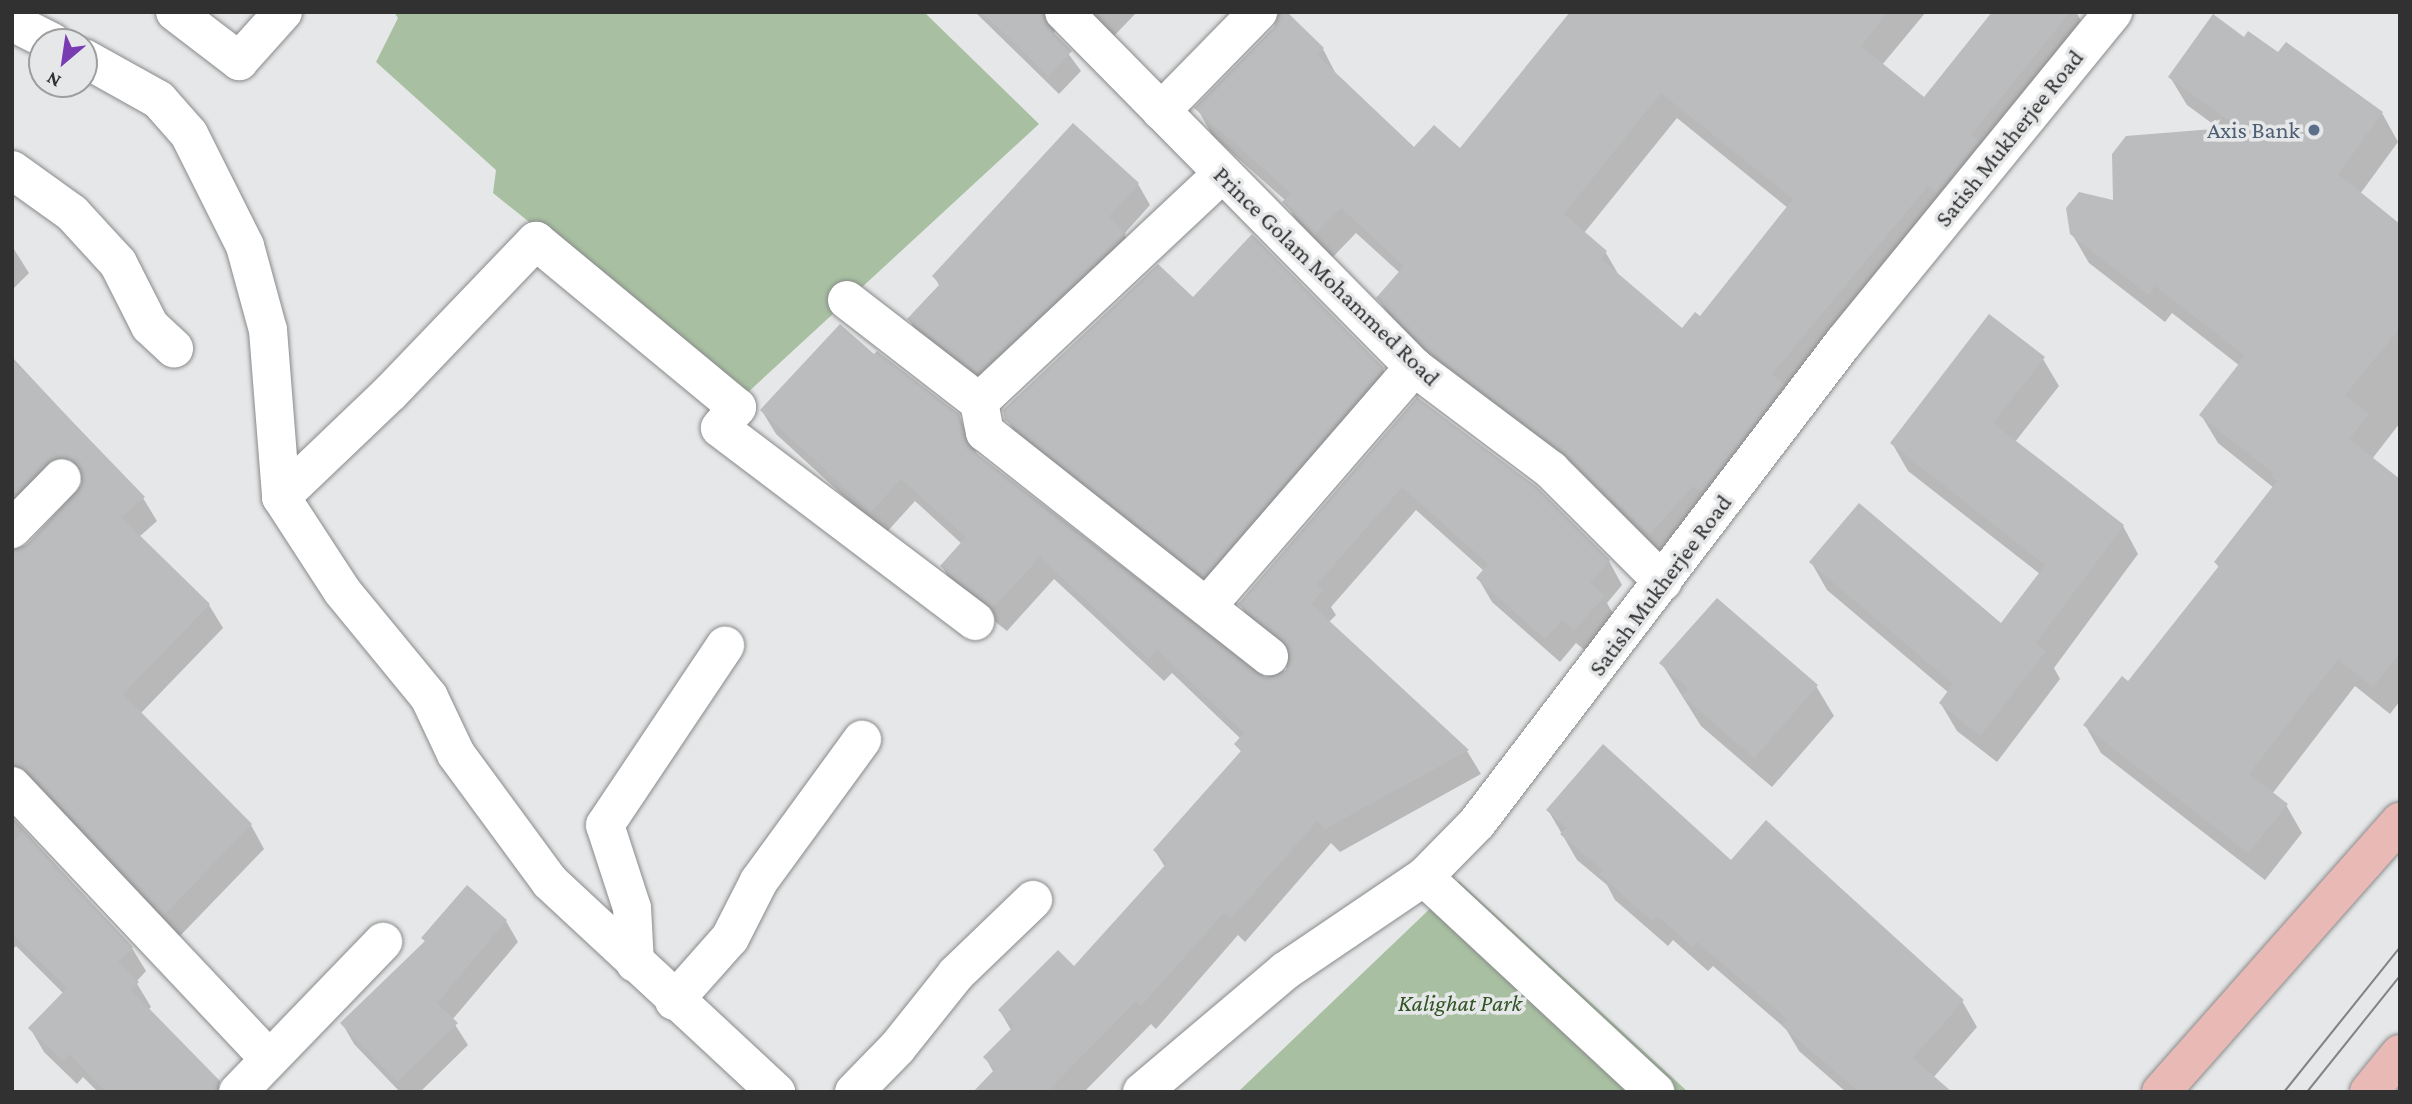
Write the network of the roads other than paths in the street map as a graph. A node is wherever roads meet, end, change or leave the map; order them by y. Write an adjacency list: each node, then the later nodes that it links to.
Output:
1 (175, 12): 2 (street)
2 (283, 12)
3 (1064, 12): 7 (street, Prince Golam Mohammed Road)
4 (1258, 12): 7 (street)
5 (2113, 12): 17 (street, Satish Mukherjee Road)
6 (98, 66): 15 (street)
7 (1161, 111): 9 (street, Prince Golam Mohammed Road)
8 (12, 170): 11 (street)
9 (1221, 175): 12 (street, Prince Golam Mohammed Road); 13 (street)
10 (847, 300): 13 (street)
11 (174, 348)
12 (1414, 367): 17 (street, Prince Golam Mohammed Road); 18 (street)
13 (979, 402): 18 (street)
14 (62, 478): 16 (street)
15 (281, 497): 19 (street); 28 (street)
16 (12, 529)
17 (1663, 582): 25 (street, Satish Mukherjee Road)
18 (1208, 605): 21 (street)
19 (975, 621)
20 (725, 646): 28 (street)
21 (1269, 656)
22 (862, 740): 29 (street)
23 (12, 786): 31 (street)
24 (2400, 822): 37 (main road)
25 (1424, 877): 35 (street, Satish Mukherjee Road); 36 (street)
26 (1033, 900): 34 (street)
27 (383, 942): 31 (street)
28 (635, 963): 29 (street)
29 (674, 1001): 33 (street)
30 (2400, 1054): 38 (main road)
31 (269, 1059): 32 (street)
32 (237, 1092)
33 (776, 1092)
34 (854, 1092)
35 (1142, 1092)
36 (1655, 1092)
37 (2161, 1092)
38 (2369, 1092)

